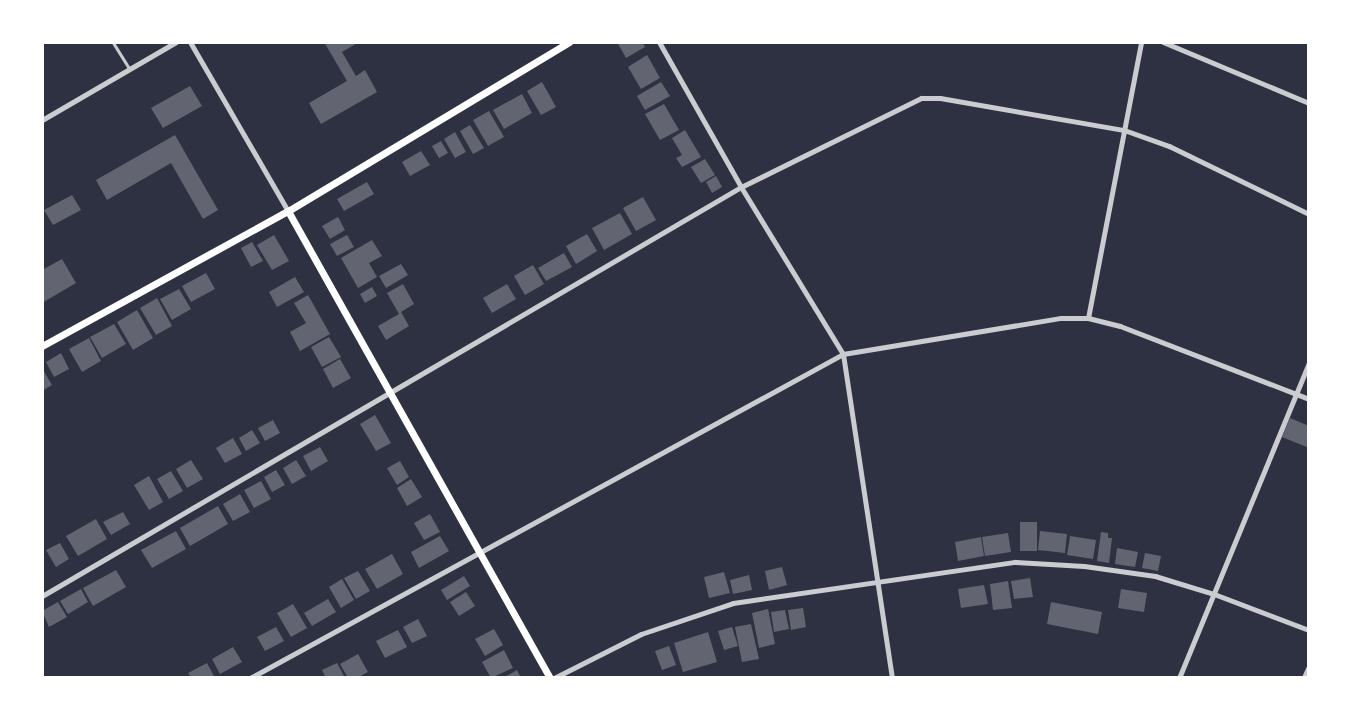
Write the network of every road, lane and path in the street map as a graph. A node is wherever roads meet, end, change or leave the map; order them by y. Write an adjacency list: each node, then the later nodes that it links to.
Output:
1 (113, 42): 8 (lane)
2 (176, 42): 8 (street)
3 (190, 42): 13 (street)
4 (569, 42): 13 (main road)
5 (659, 42): 12 (street)
6 (1140, 42): 11 (street)
7 (1163, 42): 9 (street)
8 (130, 69): 10 (street)
9 (1309, 103)
10 (42, 120)
11 (1124, 130): 12 (street); 14 (street); 15 (street)
12 (741, 187): 17 (street); 19 (street)
13 (288, 211): 16 (main road); 19 (main road)
14 (1309, 214)
15 (1088, 318): 17 (street); 20 (street)
16 (42, 346)
17 (843, 354): 22 (street); 23 (street)
18 (1309, 363): 20 (street)
19 (389, 393): 22 (main road); 25 (street)
20 (1296, 394): 21 (street); 24 (street)
21 (1309, 399)
22 (479, 552): 28 (street); 29 (main road)
23 (876, 581): 24 (street); 29 (street); 30 (street)
24 (1214, 594): 26 (street); 31 (street)
25 (42, 596)
26 (1309, 630)
27 (1309, 669): 32 (street)
28 (250, 678)
29 (552, 678)
30 (892, 678)
31 (1179, 678)
32 (1305, 678)

